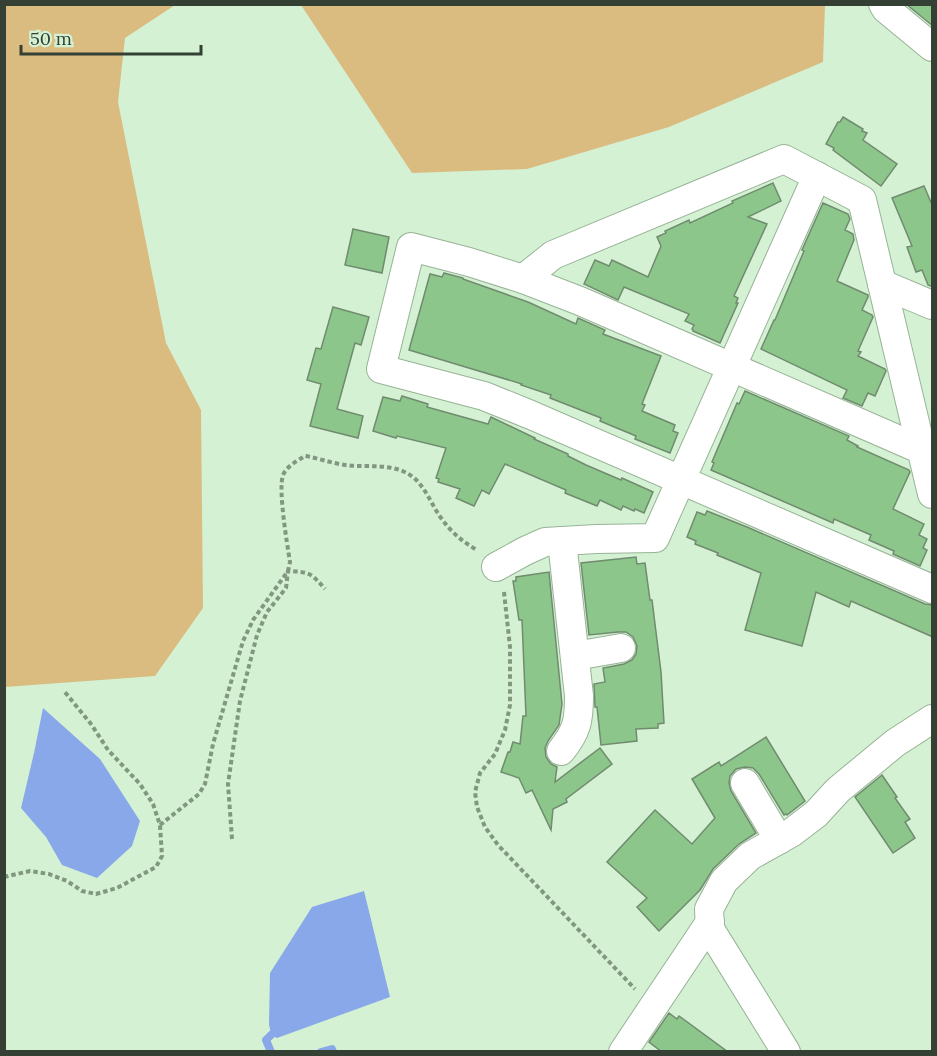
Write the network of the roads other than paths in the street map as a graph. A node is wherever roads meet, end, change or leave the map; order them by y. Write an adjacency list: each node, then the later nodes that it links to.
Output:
1 (883, 4): 2 (street)
2 (933, 47)
3 (817, 176): 4 (street); 5 (street); 7 (street)
4 (523, 279): 7 (street); 9 (street)
5 (882, 284): 6 (street); 8 (street)
6 (933, 306)
7 (731, 367): 8 (street); 9 (street)
8 (922, 450): 10 (street)
9 (681, 479): 11 (street); 13 (street)
10 (933, 494)
11 (562, 541): 12 (street); 15 (street)
12 (496, 567)
13 (933, 590)
14 (621, 648): 15 (street)
15 (575, 656): 17 (street)
16 (933, 719): 19 (street)
17 (561, 751)
18 (745, 783): 19 (street)
19 (779, 840): 20 (street)
20 (710, 921): 21 (street); 22 (street)
21 (622, 1052)
22 (786, 1052)

